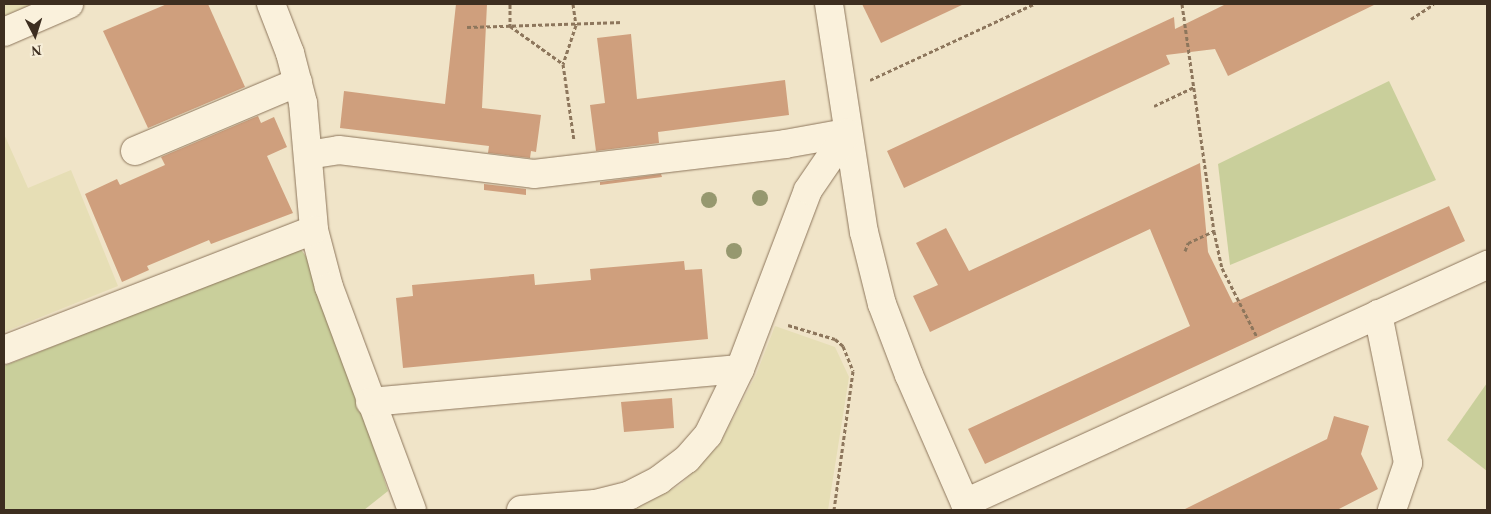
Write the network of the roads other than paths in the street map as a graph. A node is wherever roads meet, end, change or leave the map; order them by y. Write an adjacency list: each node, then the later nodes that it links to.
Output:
1 (69, 4): 4 (street)
2 (271, 4): 5 (street)
3 (830, 4): 6 (street)
4 (4, 32)
5 (298, 82): 7 (street); 8 (street)
6 (847, 133): 8 (street); 11 (street); 13 (street)
7 (135, 151)
8 (308, 155): 9 (street)
9 (314, 230): 12 (street); 14 (street)
10 (1487, 265): 11 (street)
11 (1378, 314): 17 (street)
12 (4, 350)
13 (740, 369): 14 (street); 16 (street)
14 (370, 402): 15 (street)
15 (412, 510)
16 (521, 510)
17 (1392, 510)

